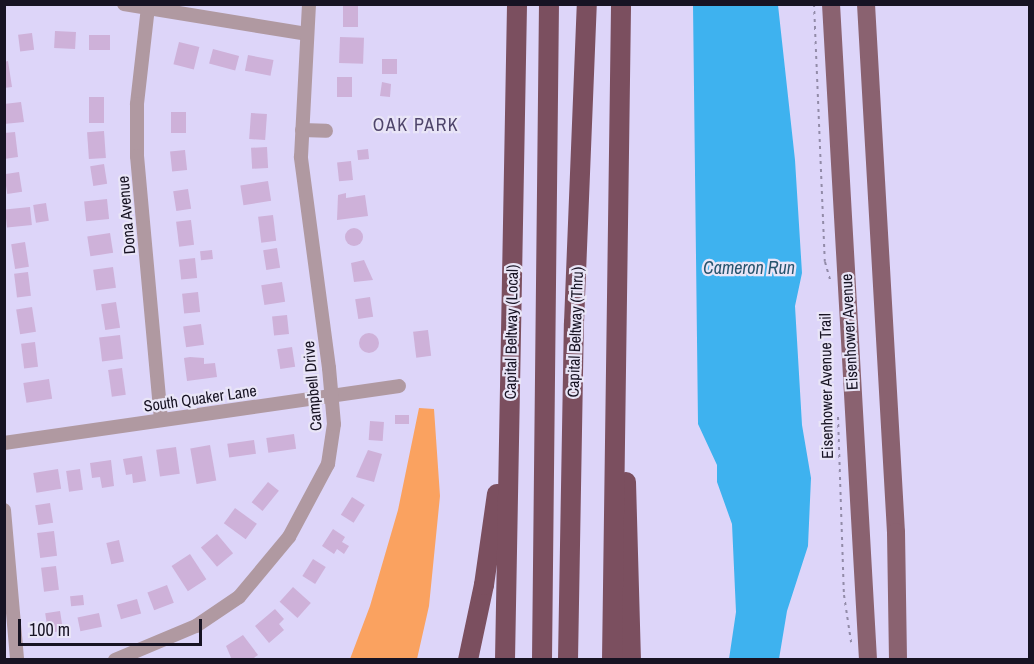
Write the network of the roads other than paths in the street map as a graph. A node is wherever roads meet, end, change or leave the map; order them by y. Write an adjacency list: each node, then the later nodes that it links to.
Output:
1 (124, 4): 9 (street)
2 (309, 4): 10 (street, Campbell Drive)
3 (517, 4): 16 (highway, Capital Beltway (Local))
4 (549, 4): 24 (highway, Capital Beltway (Thru))
5 (587, 4): 25 (highway, Capital Beltway (Thru))
6 (621, 4): 13 (highway)
7 (831, 4): 28 (main road, Eisenhower Avenue)
8 (866, 4): 29 (main road)
9 (148, 7): 10 (street); 17 (street, Dona Avenue)
10 (307, 34): 11 (street, Campbell Drive)
11 (302, 130): 12 (street); 15 (street, Campbell Drive)
12 (326, 131)
13 (615, 278): 26 (highway); 27 (highway)
14 (399, 386): 15 (street, South Quaker Lane)
15 (331, 396): 17 (street, South Quaker Lane); 21 (street, Campbell Drive)
16 (510, 396): 22 (highway); 23 (highway, Capital Beltway (Local))
17 (161, 420): 18 (street, South Quaker Lane)
18 (4, 443)
19 (4, 510): 20 (street)
20 (17, 660)
21 (115, 660)
22 (468, 660)
23 (506, 660)
24 (542, 660)
25 (568, 660)
26 (612, 660)
27 (632, 660)
28 (868, 660)
29 (898, 660)

